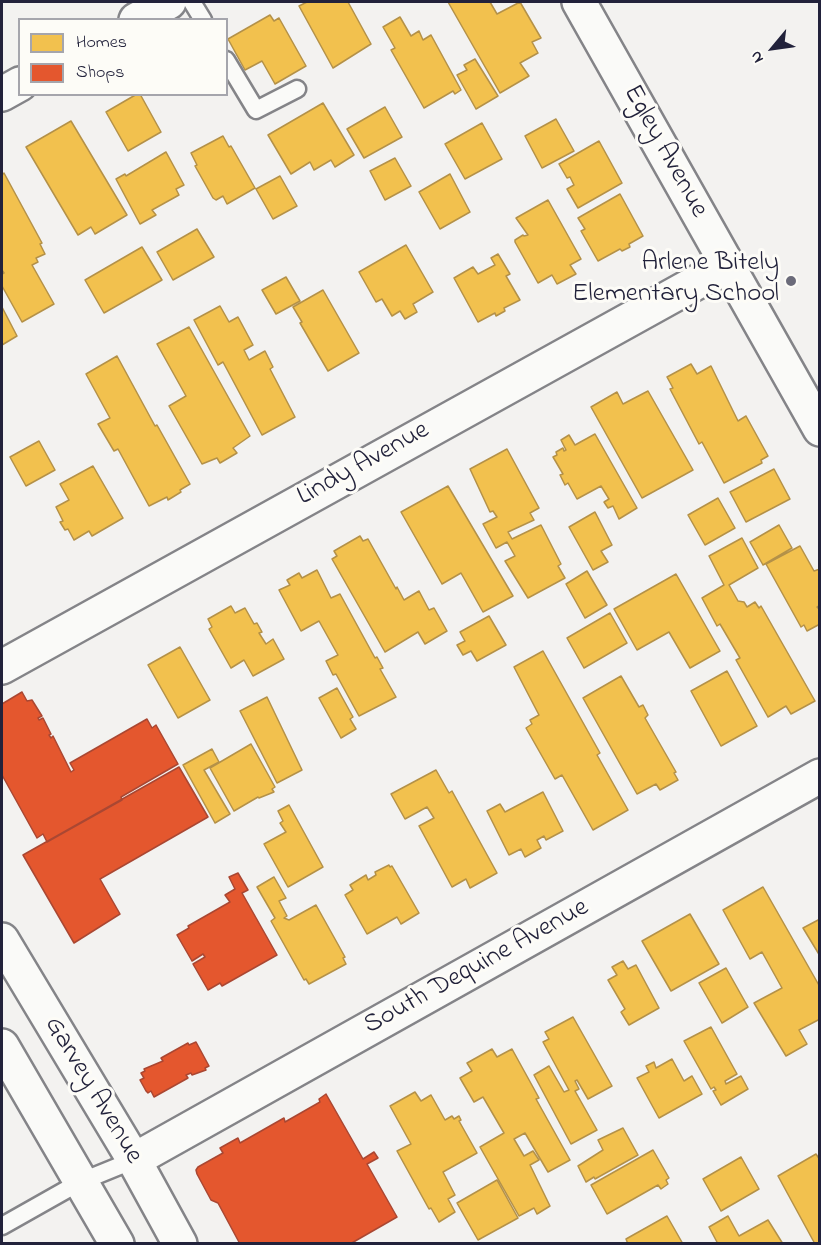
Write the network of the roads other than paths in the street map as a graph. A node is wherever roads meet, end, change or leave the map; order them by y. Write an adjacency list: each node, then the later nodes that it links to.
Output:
1 (169, 2): 4 (street)
2 (192, 2): 5 (lane)
3 (579, 2): 10 (street, Egley Avenue)
4 (140, 18)
5 (202, 18)
6 (228, 63): 8 (lane)
7 (18, 85): 9 (street)
8 (297, 89)
9 (2, 94)
10 (728, 265): 11 (street, Egley Avenue); 12 (street, Lindy Avenue)
11 (819, 429)
12 (2, 667)
13 (819, 776): 16 (street, South Dequine Avenue)
14 (2, 939): 16 (street, Garvey Avenue)
15 (2, 1046): 17 (street, Garvey Avenue)
16 (134, 1160): 17 (lane); 20 (street, Garvey Avenue)
17 (80, 1182): 18 (lane); 19 (street, Garvey Avenue)
18 (2, 1226)
19 (117, 1244)
20 (180, 1244)

